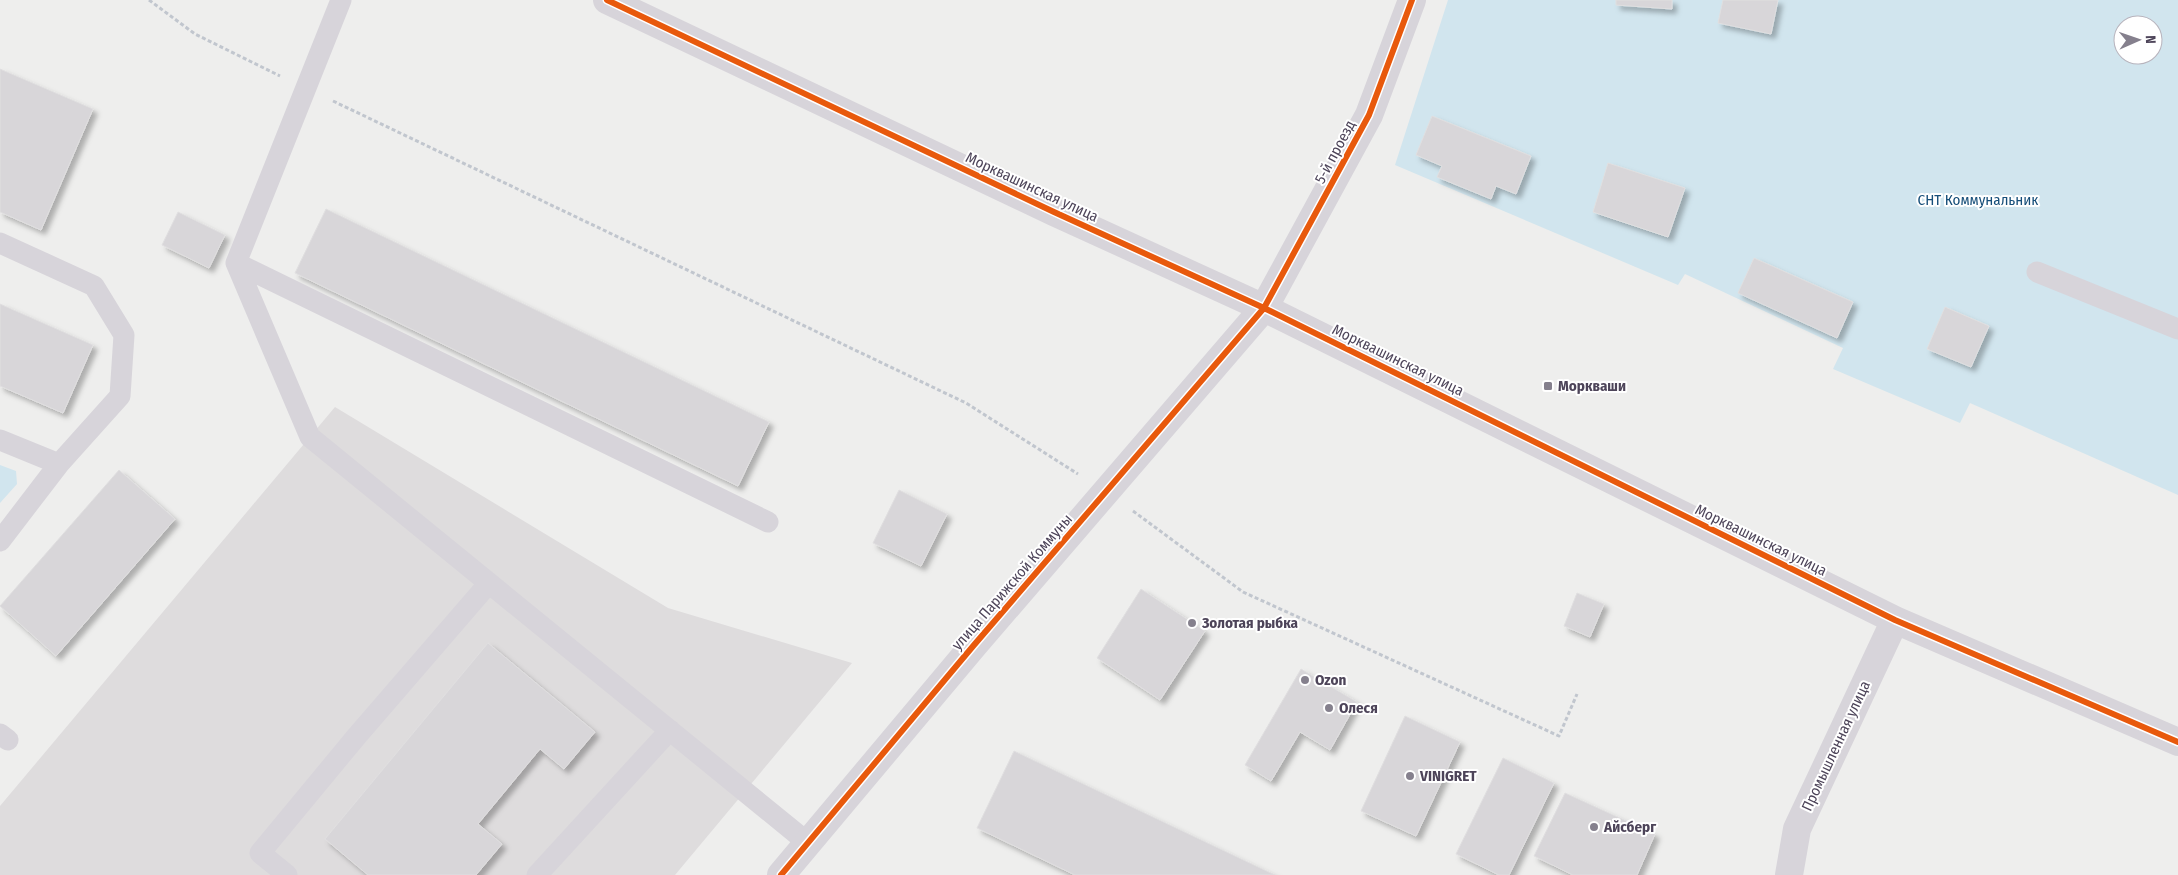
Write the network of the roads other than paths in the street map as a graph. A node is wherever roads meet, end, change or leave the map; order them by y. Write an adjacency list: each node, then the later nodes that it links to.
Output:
1 (341, 0): 5 (lane)
2 (607, 0): 7 (street, Морквашинская улица)
3 (1412, 0): 7 (street, 5-й проезд)
4 (0, 243): 10 (lane)
5 (236, 263): 11 (lane); 13 (lane)
6 (2037, 272): 8 (lane)
7 (1264, 308): 14 (street, Морквашинская улица); 17 (street, улица Парижской Коммуны)
8 (2178, 329)
9 (0, 440): 10 (lane)
10 (59, 464): 12 (lane)
11 (768, 522)
12 (0, 541)
13 (489, 583): 15 (lane); 18 (lane)
14 (1896, 620): 16 (street, Морквашинская улица); 21 (street, Промышленная улица)
15 (670, 730): 17 (lane); 19 (lane)
16 (2178, 742)
17 (808, 843): 20 (street, улица Парижской Коммуны)
18 (287, 875)
19 (537, 875)
20 (781, 875)
21 (1789, 875)

